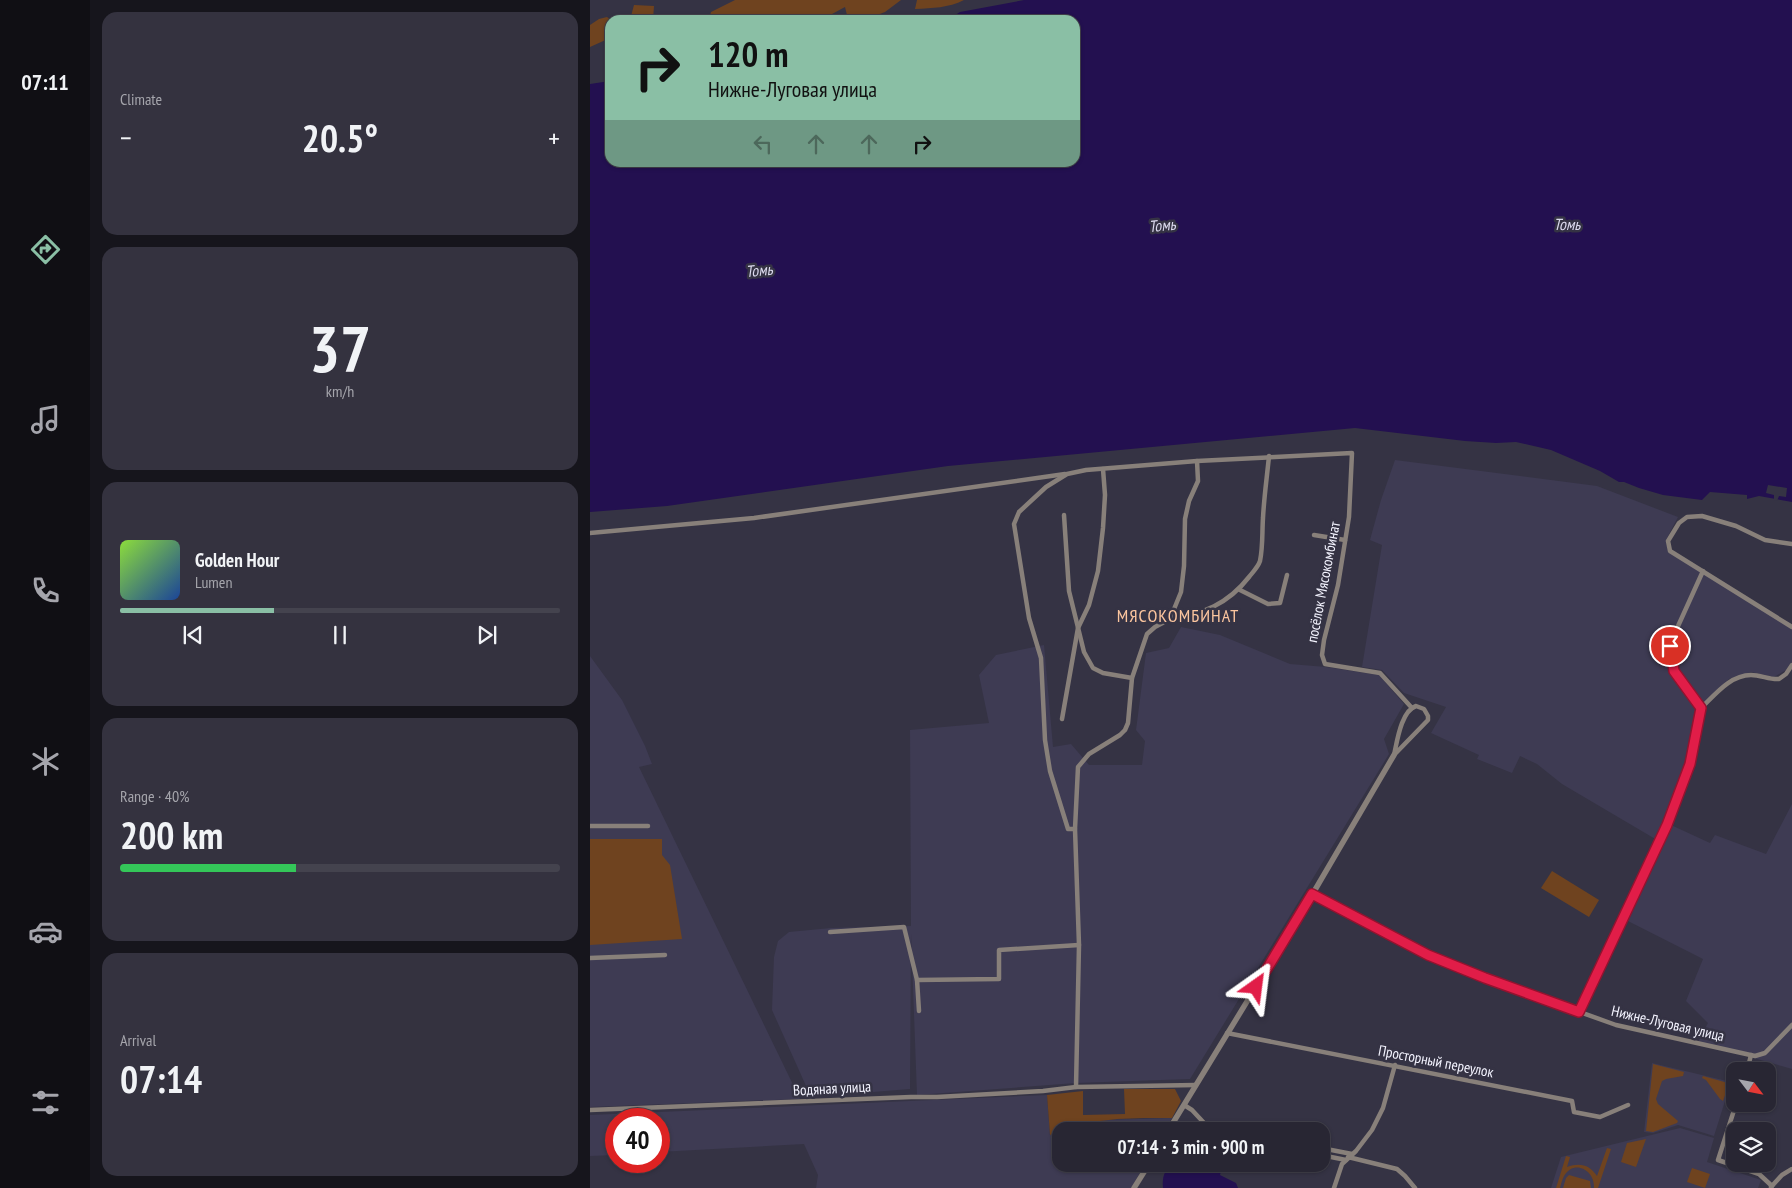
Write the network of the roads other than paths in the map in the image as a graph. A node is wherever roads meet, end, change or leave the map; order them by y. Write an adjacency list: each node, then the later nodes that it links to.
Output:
1 (1270, 456): 2 (street, посёлок Мясокомбинат); 8 (street, посёлок Мясокомбинат); 12 (street)
2 (1197, 462): 3 (street, посёлок Мясокомбинат); 13 (street)
3 (1103, 469): 4 (street, посёлок Мясокомбинат); 15 (street)
4 (1067, 474): 6 (street); 24 (street, посёлок Мясокомбинат)
5 (1064, 515): 15 (street)
6 (590, 533)
7 (1314, 535): 8 (street)
8 (1344, 540): 18 (street, посёлок Мясокомбинат)
9 (1792, 544): 10 (street)
10 (1703, 571): 14 (street); 19 (street)
11 (1287, 575): 12 (street)
12 (1240, 590): 13 (street)
13 (1170, 619): 17 (street)
14 (1792, 627)
15 (1078, 628): 17 (street); 20 (street)
16 (1792, 666): 19 (street)
17 (1132, 678): 24 (street)
18 (1412, 708): 21 (street); 21 (street)
19 (1701, 708): 32 (street)
20 (1062, 719)
21 (1394, 755): 25 (street)
22 (590, 826): 23 (street)
23 (648, 826)
24 (1075, 829): 27 (street)
25 (1312, 894): 32 (street, Нижне-Луговая улица); 34 (street)
26 (830, 932): 30 (street)
27 (1079, 945): 30 (street); 39 (street)
28 (665, 955): 29 (street)
29 (590, 958)
30 (917, 980): 31 (street)
31 (919, 1011)
32 (1579, 1012): 35 (street, Нижне-Луговая улица)
33 (1792, 1024): 35 (street)
34 (1227, 1033): 37 (street, Просторный переулок); 38 (street)
35 (1751, 1055): 36 (street)
36 (1749, 1062)
37 (1394, 1065): 41 (street, Просторный переулок); 48 (street)
38 (1196, 1085): 39 (street, Водяная улица); 40 (street)
39 (1076, 1087): 42 (street, Водяная улица)
40 (1184, 1105): 44 (street); 45 (street)
41 (1628, 1105)
42 (590, 1110)
43 (1733, 1112): 51 (street)
44 (1173, 1122)
45 (1203, 1122)
46 (1330, 1151): 48 (street)
47 (1330, 1156): 48 (street)
48 (1349, 1157): 53 (street); 54 (street)
49 (1792, 1169): 51 (street)
50 (1144, 1172): 52 (street)
51 (1771, 1187)
52 (1134, 1188)
53 (1334, 1188)
54 (1415, 1188)

